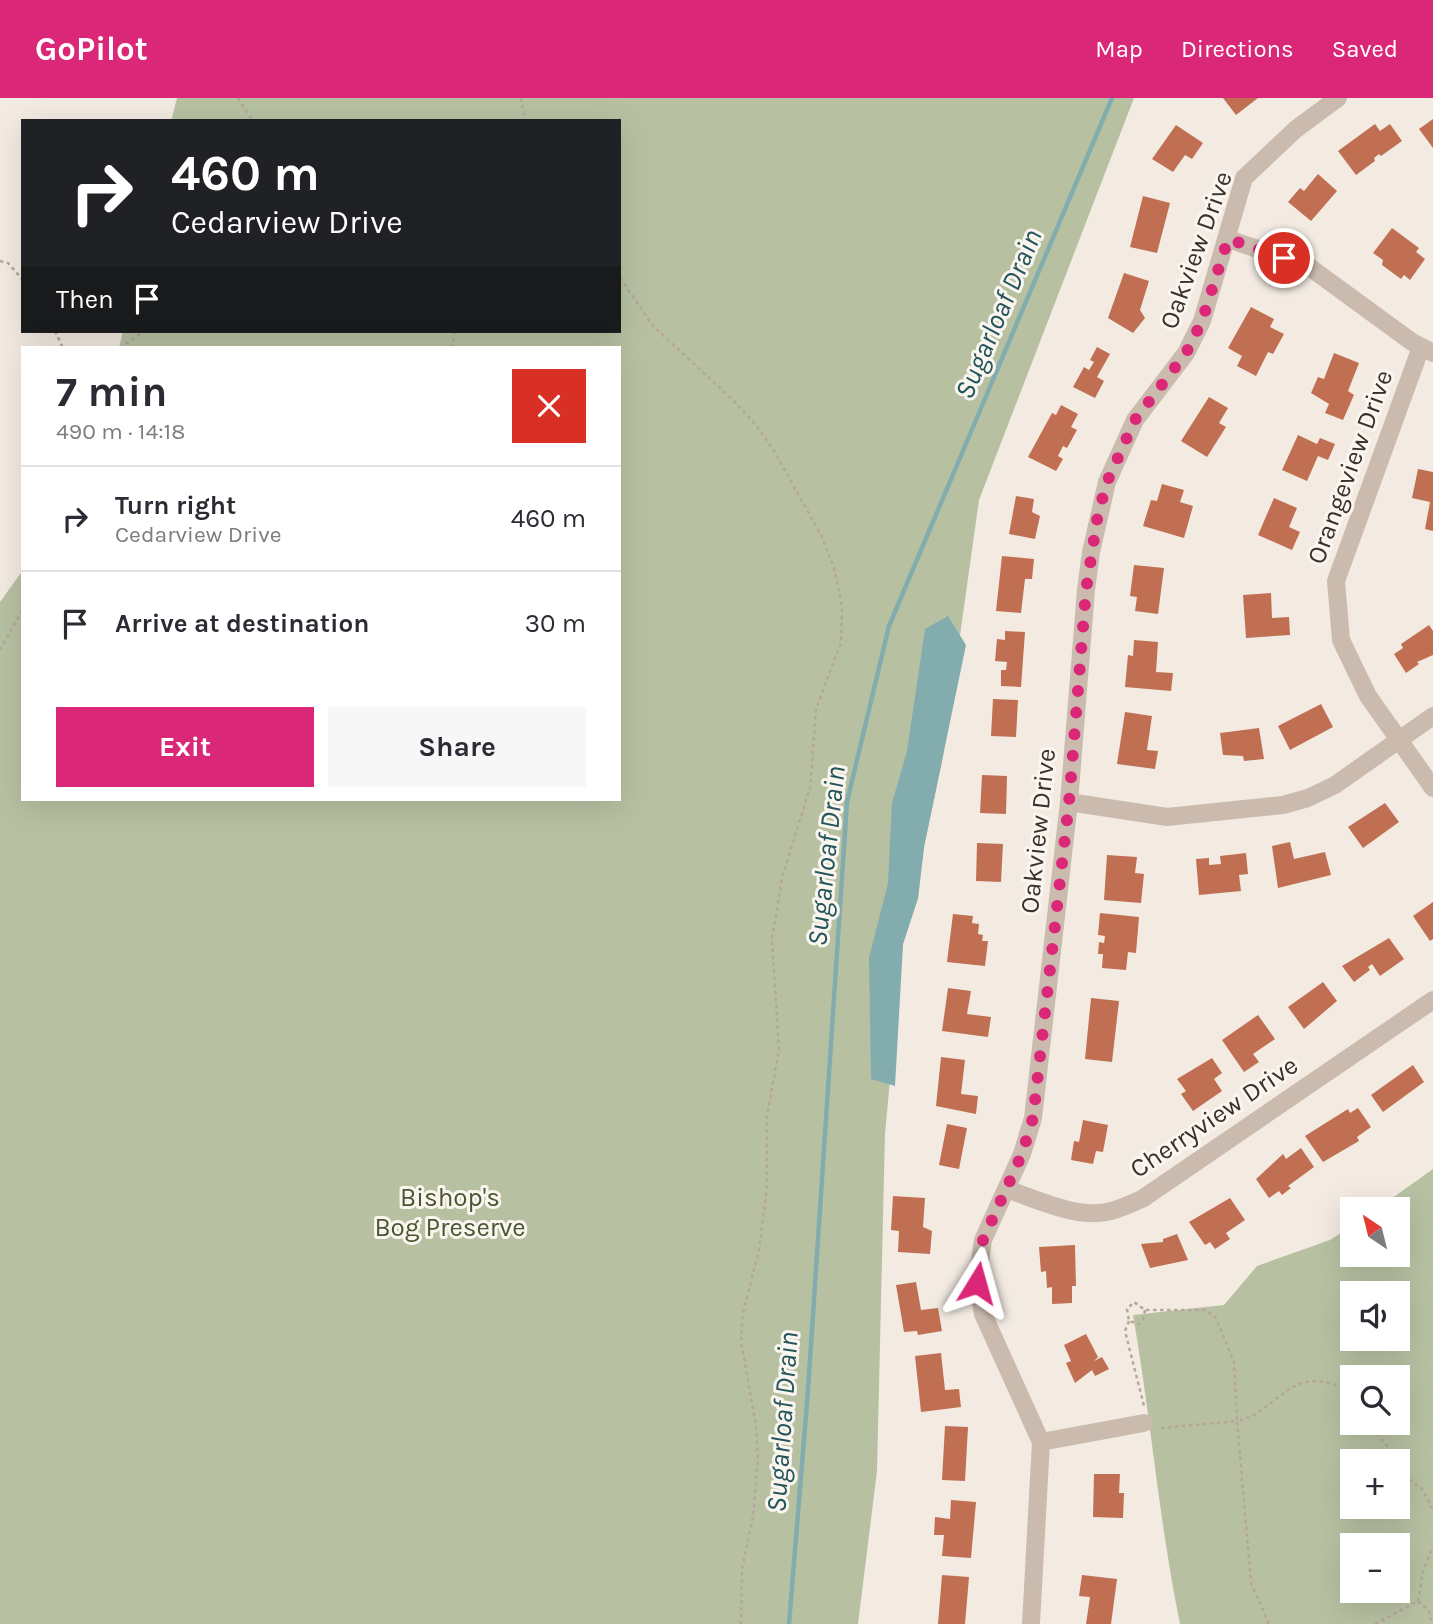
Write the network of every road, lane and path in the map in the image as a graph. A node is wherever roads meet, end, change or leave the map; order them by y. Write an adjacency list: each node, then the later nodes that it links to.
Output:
1 (238, 98): 4 (path)
2 (521, 98): 5 (path)
3 (1338, 98): 6 (street, Oakview Drive)
4 (252, 119)
5 (525, 119)
6 (1228, 239): 12 (street); 18 (street, Oakview Drive)
7 (0, 261): 8 (path)
8 (21, 278)
9 (621, 279): 33 (path)
10 (142, 333): 11 (path)
11 (123, 346)
12 (1427, 350): 16 (street, Orangeview Drive)
13 (21, 613): 14 (path)
14 (0, 650)
15 (1433, 716): 16 (street)
16 (1399, 740): 17 (street, Orangeview Drive); 18 (street)
17 (1433, 788)
18 (1069, 802): 20 (street, Oakview Drive)
19 (1433, 1000): 20 (street, Cherryview Drive)
20 (1006, 1189): 27 (street, Oakview Drive)
21 (1145, 1310): 22 (path); 22 (path); 24 (path)
22 (1129, 1321): 25 (path)
23 (1340, 1387): 24 (path)
24 (1237, 1421): 25 (path); 35 (path)
25 (1144, 1423): 27 (street)
26 (1378, 1435): 28 (path)
27 (1041, 1442): 34 (street, Oakview Drive)
28 (1389, 1449)
29 (1410, 1480): 30 (path)
30 (1433, 1510)
31 (1433, 1547): 32 (path)
32 (1418, 1601): 36 (path); 37 (path)
33 (741, 1624)
34 (1031, 1624)
35 (1269, 1624)
36 (1375, 1624)
37 (1432, 1624)

